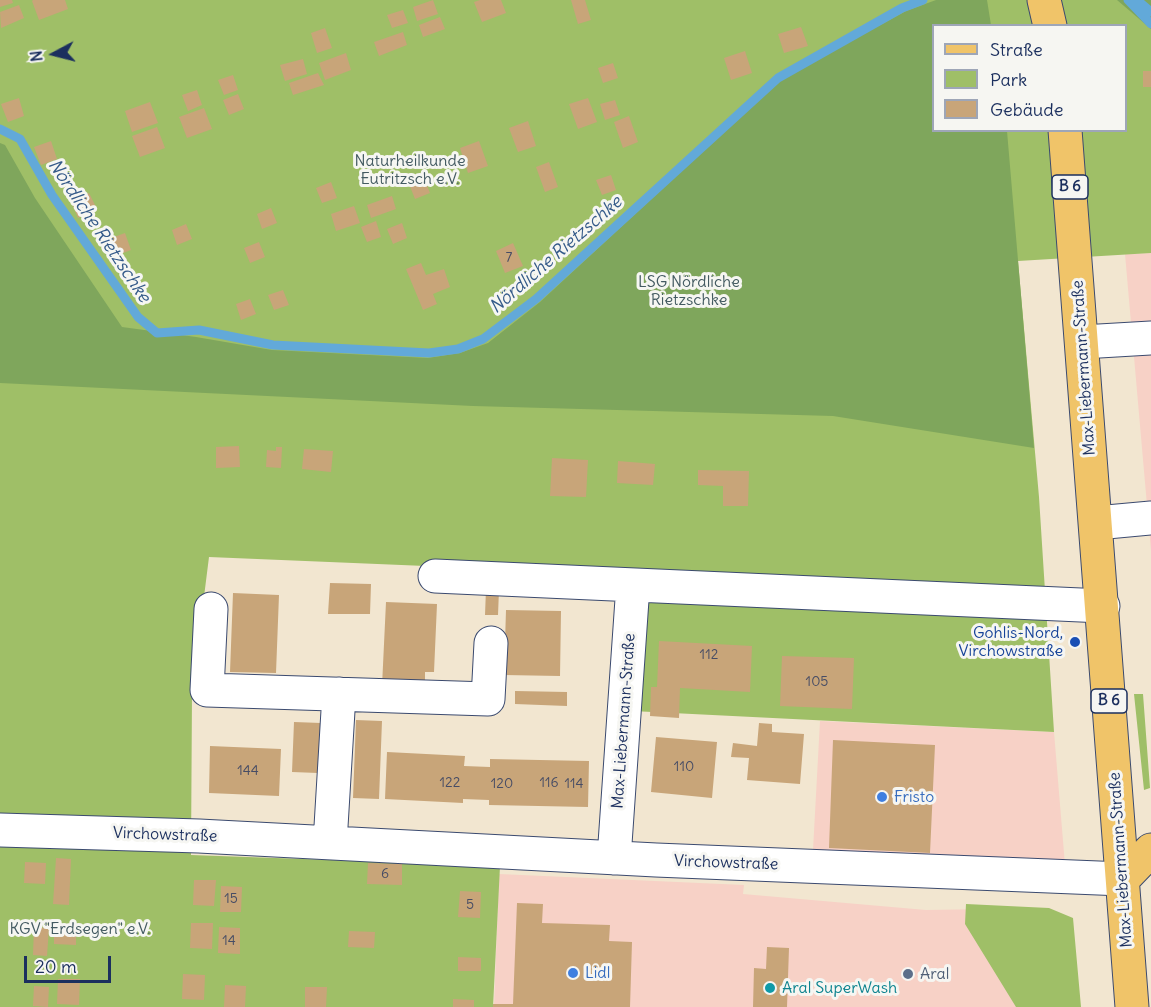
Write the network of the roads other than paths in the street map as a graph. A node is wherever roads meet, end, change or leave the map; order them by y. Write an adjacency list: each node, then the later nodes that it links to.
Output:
1 (1044, 0): 2 (main road)
2 (1050, 24)
3 (1065, 132): 5 (main road, Max-Liebermann-Straße / B 6)
4 (1151, 338): 5 (street)
5 (1082, 342): 7 (main road, Max-Liebermann-Straße / B 6)
6 (1151, 518): 7 (street)
7 (1096, 523): 10 (main road, Max-Liebermann-Straße / B 6)
8 (435, 576): 9 (street)
9 (633, 585): 10 (street); 17 (street, Max-Liebermann-Straße)
10 (1103, 606): 18 (main road, Max-Liebermann-Straße / B 6)
11 (211, 609): 13 (street)
12 (491, 643): 13 (street)
13 (339, 694): 15 (street)
14 (0, 830): 15 (street, Virchowstraße)
15 (330, 843): 17 (street, Virchowstraße)
16 (1151, 850): 18 (main road)
17 (614, 858): 18 (street, Virchowstraße)
18 (1122, 879): 19 (main road); 20 (main road, Max-Liebermann-Straße / B 6)
19 (1151, 900)
20 (1132, 1007)

